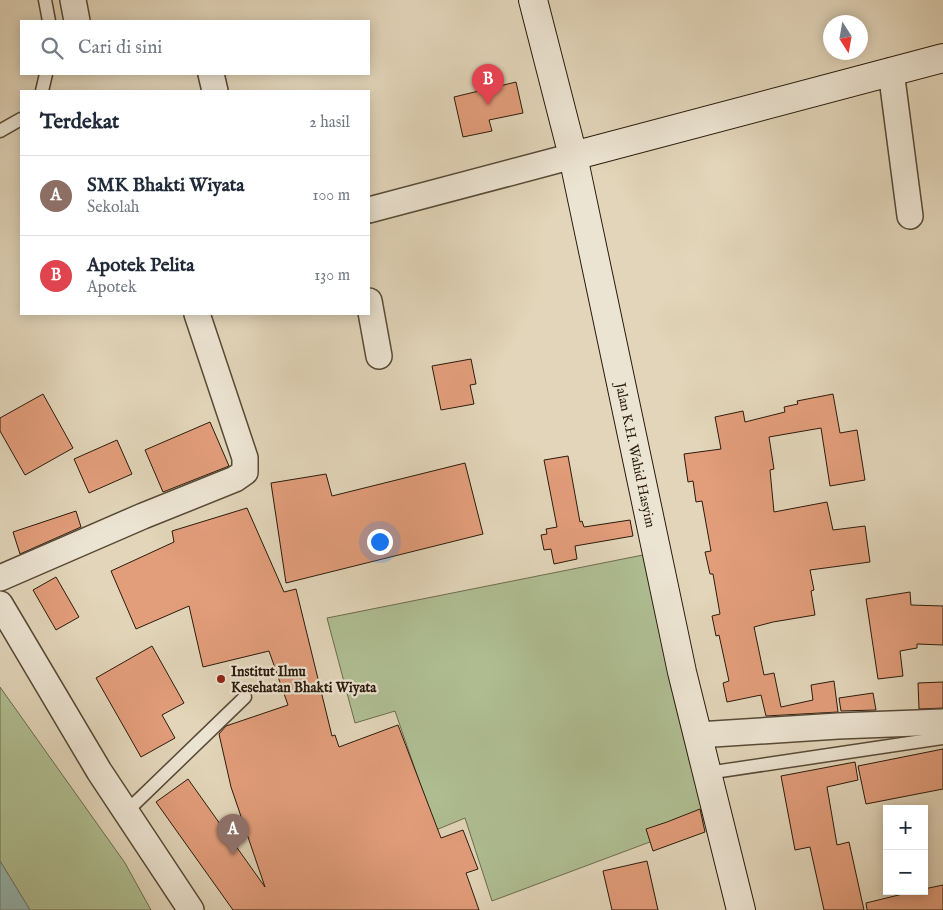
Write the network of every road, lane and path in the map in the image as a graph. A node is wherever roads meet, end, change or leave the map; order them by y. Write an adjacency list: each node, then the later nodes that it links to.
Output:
1 (45, 0): 4 (lane)
2 (72, 0): 5 (street)
3 (533, 0): 14 (main road, Jalan K.H. Wahid Hasyim)
4 (49, 20)
5 (77, 20)
6 (943, 58): 7 (main road)
7 (891, 71): 14 (main road); 16 (street)
8 (46, 75): 10 (lane)
9 (211, 75): 11 (street)
10 (42, 90)
11 (215, 90)
12 (20, 120): 13 (lane)
13 (0, 131)
14 (573, 156): 15 (street); 24 (main road, Jalan K.H. Wahid Hasyim)
15 (370, 210)
16 (910, 216)
17 (370, 306): 19 (street)
18 (197, 315): 20 (street)
19 (379, 356)
20 (0, 578)
21 (0, 604): 27 (street)
22 (245, 697): 27 (lane)
23 (943, 722): 24 (street)
24 (698, 735): 26 (main road, Jalan K.H. Wahid Hasyim)
25 (943, 738): 26 (lane)
26 (707, 773): 29 (main road, Jalan K.H. Wahid Hasyim)
27 (126, 812): 28 (street)
28 (191, 910)
29 (740, 910)

